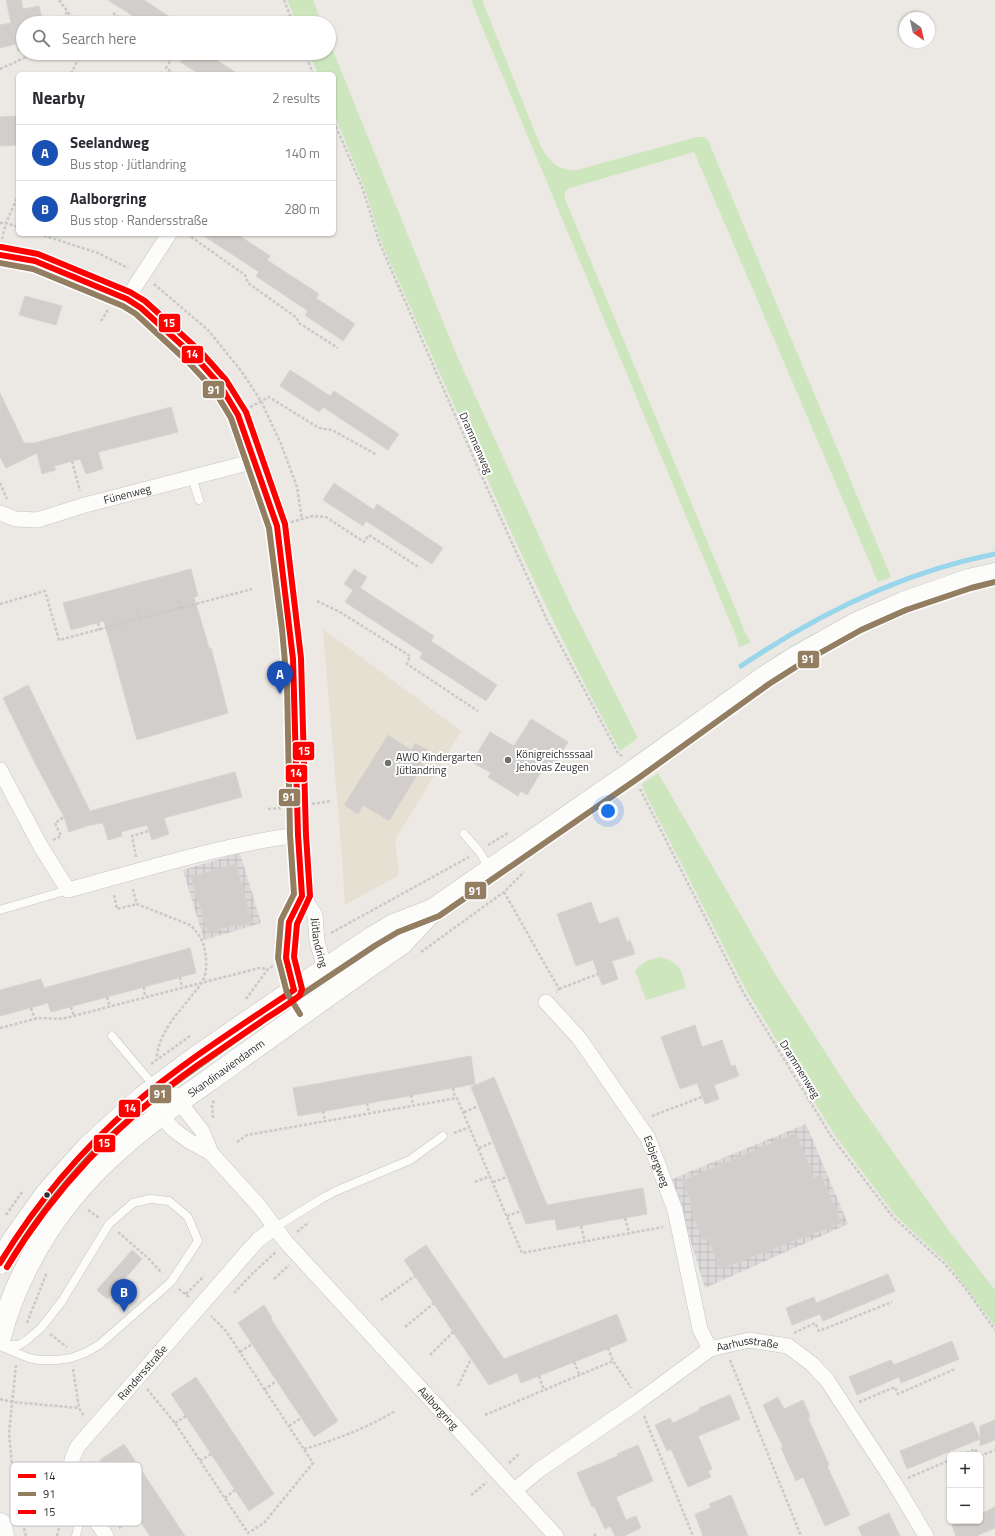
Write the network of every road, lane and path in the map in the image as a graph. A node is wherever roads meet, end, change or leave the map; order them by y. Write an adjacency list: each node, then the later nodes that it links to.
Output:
1 (59, 0): 3 (path)
2 (284, 0): 8 (path)
3 (67, 12): 5 (path); 6 (path)
4 (113, 13): 7 (path)
5 (65, 16)
6 (70, 16)
7 (117, 16)
8 (290, 16)
9 (20, 60): 13 (path)
10 (78, 60): 14 (path)
11 (171, 60): 15 (path)
12 (308, 60): 16 (path)
13 (0, 69)
14 (72, 72)
15 (171, 72)
16 (312, 72)
17 (336, 127): 49 (path, Drammenweg)
18 (16, 200): 20 (path)
19 (0, 223): 20 (path)
20 (6, 223): 21 (path); 24 (path)
21 (16, 226)
22 (168, 236): 26 (street)
23 (190, 236): 27 (path)
24 (0, 246)
25 (0, 255): 26 (street, Jütlandring)
26 (127, 298): 28 (street, Jütlandring)
27 (338, 348)
28 (238, 414): 29 (path); 31 (street, Jütlandring)
29 (378, 455)
30 (72, 461): 34 (path)
31 (255, 461): 32 (street, Fünenweg); 36 (street, Jütlandring)
32 (192, 477): 33 (lane); 34 (street, Fünenweg)
33 (199, 500)
34 (85, 505): 35 (street, Fünenweg)
35 (0, 513)
36 (277, 526): 37 (path); 55 (street, Jütlandring)
37 (420, 568)
38 (995, 574): 49 (street, Skandinaviendamm)
39 (252, 589): 43 (path)
40 (179, 601): 43 (path)
41 (317, 601): 48 (path)
42 (0, 604): 47 (path)
43 (181, 608): 45 (path)
44 (138, 612): 45 (path)
45 (140, 619): 47 (path)
46 (98, 623): 47 (path)
47 (100, 630)
48 (478, 711)
49 (637, 760): 57 (street, Skandinaviendamm)
50 (0, 770): 56 (street)
51 (639, 785): 143 (path, Drammenweg)
52 (64, 817): 56 (path)
53 (149, 831): 58 (path)
54 (464, 834): 57 (lane)
55 (298, 835): 58 (street); 64 (street, Jütlandring)
56 (41, 847): 60 (street)
57 (490, 869): 66 (street, Skandinaviendamm)
58 (139, 871): 59 (street)
59 (104, 880): 60 (street); 63 (path)
60 (68, 890): 67 (lane)
61 (127, 892): 65 (path)
62 (120, 893): 63 (path)
63 (114, 895): 65 (path)
64 (302, 896): 70 (street, Jütlandring); 77 (street, Jütlandring)
65 (137, 904): 73 (path)
66 (434, 909): 70 (street, Skandinaviendamm); 76 (street, Skandinaviendamm)
67 (0, 910)
68 (415, 956): 78 (path)
69 (268, 969): 73 (path)
70 (324, 969): 76 (street, Jütlandring); 77 (street, Skandinaviendamm)
71 (598, 974): 78 (path)
72 (180, 977): 75 (path)
73 (202, 982): 75 (path); 90 (path)
74 (144, 987): 80 (path)
75 (182, 988): 80 (path)
76 (337, 989): 85 (street, Skandinaviendamm)
77 (294, 990): 85 (street, Jütlandring); 92 (street, Skandinaviendamm)
78 (559, 990): 81 (path)
79 (107, 997): 83 (path)
80 (145, 997): 83 (path)
81 (546, 1002): 106 (street, Esbjergweg)
82 (71, 1007): 86 (path)
83 (110, 1007): 86 (path)
84 (31, 1008): 87 (path)
85 (307, 1010): 100 (street, Skandinaviendamm)
86 (74, 1016): 87 (path)
87 (35, 1019): 88 (path)
88 (0, 1028)
89 (112, 1036): 92 (lane)
90 (157, 1059)
91 (453, 1088): 95 (path)
92 (154, 1089): 100 (street, Aalborgring); 104 (street, Aalborgring); 131 (street, Skandinaviendamm)
93 (411, 1095): 98 (path)
94 (702, 1097): 106 (path)
95 (455, 1098): 98 (path); 102 (path)
96 (215, 1100): 100 (path)
97 (367, 1103): 103 (path)
98 (413, 1105): 103 (path)
99 (478, 1106): 102 (path)
100 (185, 1110): 104 (street, Skandinaviendamm); 112 (street, Aalborgring)
101 (323, 1111): 105 (path)
102 (464, 1112): 107 (path)
103 (369, 1113): 105 (path)
104 (160, 1116): 112 (street, Aalborgring); 145 (street, Skandinaviendamm)
105 (325, 1121): 109 (path)
106 (638, 1122): 125 (street, Esbjergweg)
107 (470, 1127): 108 (path); 111 (path)
108 (443, 1136): 127 (lane)
109 (237, 1142)
110 (493, 1142): 111 (path)
111 (479, 1148): 113 (path)
112 (211, 1153): 127 (street, Aalborgring)
113 (490, 1176): 115 (path); 116 (path)
114 (507, 1177): 116 (path)
115 (475, 1182)
116 (493, 1182): 121 (path)
117 (93, 1205): 118 (path)
118 (88, 1210): 120 (path); 124 (path)
119 (521, 1211): 121 (path)
120 (84, 1215)
121 (507, 1216): 130 (path)
122 (625, 1218): 128 (path)
123 (310, 1221): 129 (path)
124 (108, 1224): 134 (path); 134 (lane); 145 (lane)
125 (679, 1224): 128 (path); 151 (street, Esbjergweg)
126 (581, 1226): 130 (path)
127 (276, 1227): 129 (street, Aalborgring); 139 (street, Randersstraße)
128 (629, 1233): 130 (path)
129 (286, 1242): 135 (path); 189 (street, Aalborgring)
130 (585, 1242)
131 (0, 1263)
132 (50, 1266): 145 (path)
133 (415, 1276): 136 (path)
134 (171, 1282): 139 (path); 153 (lane)
135 (233, 1294)
136 (380, 1300)
137 (892, 1302): 149 (path)
138 (434, 1303): 142 (path)
139 (200, 1306): 140 (path); 161 (street, Randersstraße)
140 (212, 1316): 141 (path); 152 (path)
141 (207, 1322)
142 (405, 1328)
143 (995, 1330)
144 (453, 1332): 154 (path)
145 (9, 1341): 147 (lane)
146 (252, 1344): 152 (path)
147 (0, 1345): 153 (lane)
148 (724, 1346): 149 (street, Aarhusstraße); 151 (street, Aarhusstraße); 204 (path)
149 (788, 1346): 169 (street, Aarhusstraße)
150 (608, 1348): 156 (path)
151 (710, 1349): 168 (street, Aarhusstraße)
152 (240, 1352): 164 (path)
153 (17, 1354): 167 (path)
154 (430, 1355)
155 (471, 1359): 163 (path)
156 (613, 1361): 160 (path); 168 (path)
157 (574, 1362): 160 (path)
158 (956, 1369): 169 (path)
159 (539, 1376): 165 (path)
160 (580, 1376): 165 (path)
161 (138, 1378): 174 (path); 176 (street, Randersstraße)
162 (276, 1381): 164 (path)
163 (458, 1386)
164 (264, 1390): 175 (path)
165 (544, 1390): 171 (path)
166 (0, 1399): 167 (path)
167 (12, 1402): 176 (path); 185 (path)
168 (638, 1402): 189 (street, Aarhusstraße); 203 (path)
169 (846, 1408): 187 (street, Aarhusstraße)
170 (395, 1411): 177 (path)
171 (485, 1415)
172 (186, 1416): 174 (path)
173 (301, 1418): 175 (path)
174 (175, 1423): 183 (path)
175 (289, 1426): 177 (path)
176 (92, 1430): 186 (street, Randersstraße)
177 (304, 1449): 190 (path)
178 (995, 1450): 182 (path)
179 (968, 1452): 180 (path)
180 (977, 1452)
181 (211, 1454): 183 (path)
182 (983, 1454)
183 (200, 1461): 190 (path)
184 (947, 1461): 187 (path)
185 (12, 1462)
186 (72, 1462)
187 (895, 1484): 205 (street, Aarhusstraße)
188 (235, 1490): 190 (path)
189 (515, 1490): 202 (street, Aalborgring)
190 (224, 1498)
191 (0, 1524): 198 (street)
192 (23, 1526): 199 (path)
193 (60, 1526): 200 (path)
194 (78, 1526): 201 (lane)
195 (103, 1526): 197 (street, Randersstraße)
196 (121, 1526): 197 (path)
197 (109, 1534)
198 (4, 1536)
199 (26, 1536)
200 (57, 1536)
201 (76, 1536)
202 (556, 1536)
203 (693, 1536)
204 (801, 1536)
205 (926, 1536)

